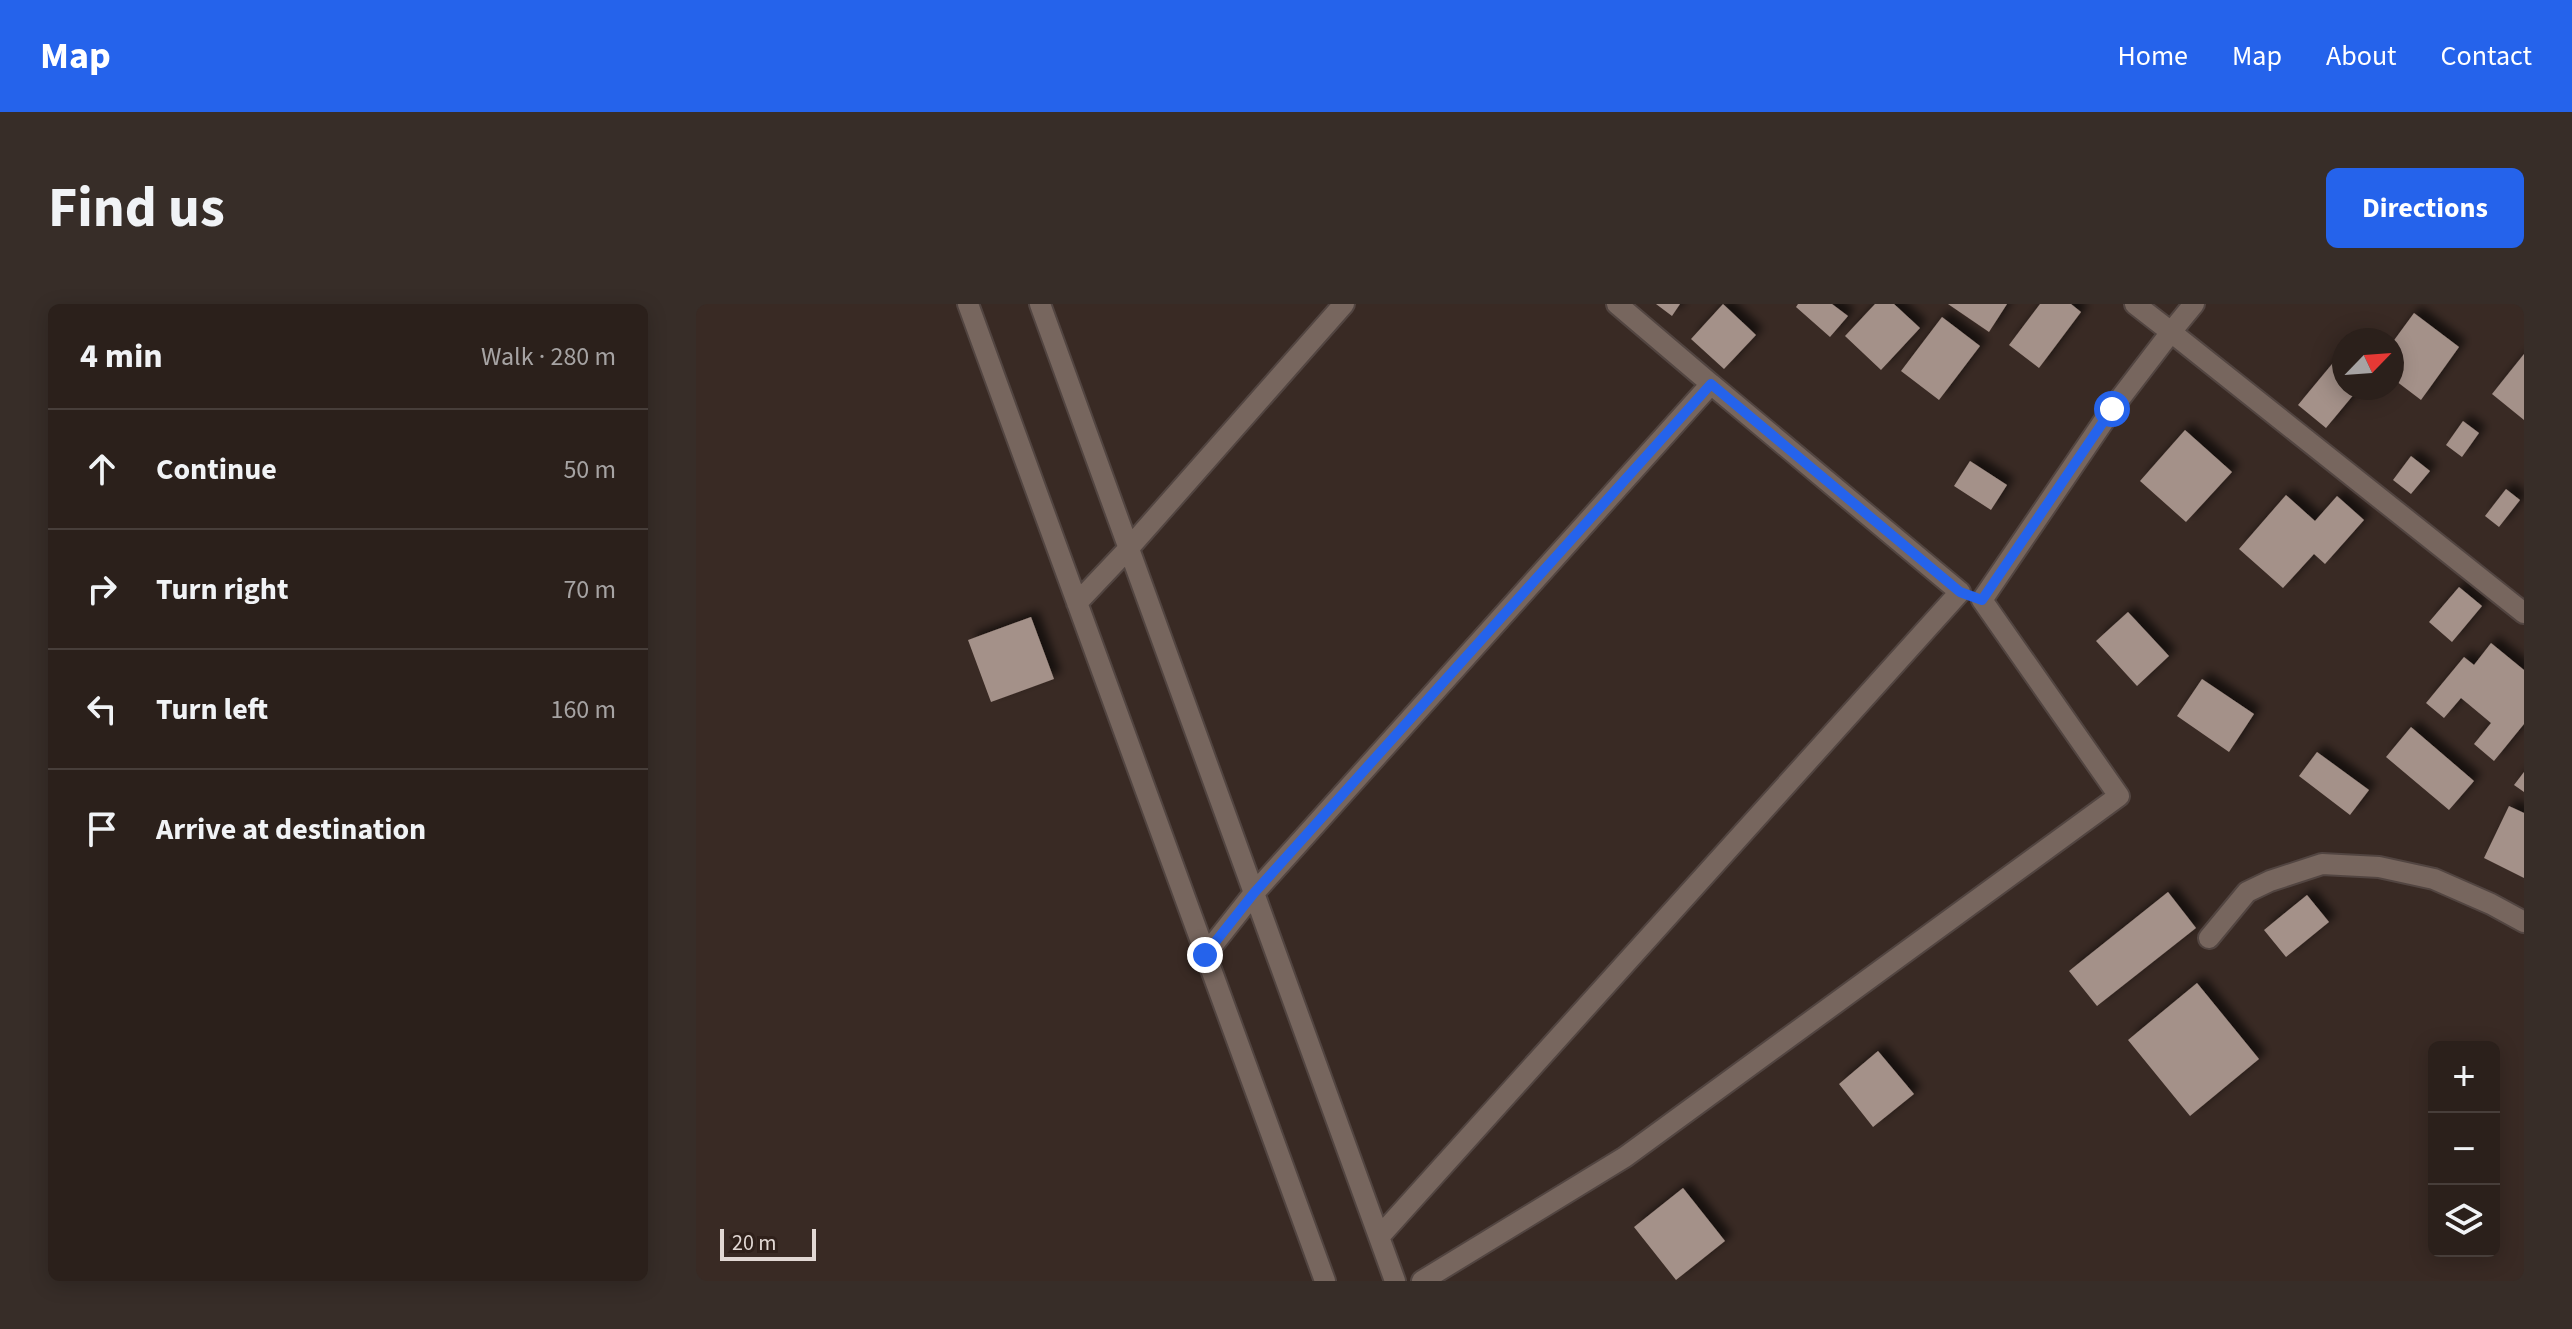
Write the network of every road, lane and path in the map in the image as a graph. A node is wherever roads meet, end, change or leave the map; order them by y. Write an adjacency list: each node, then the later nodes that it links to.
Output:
1 (968, 304): 12 (street)
2 (1040, 304): 9 (street)
3 (1344, 304): 9 (street)
4 (1617, 304): 8 (street)
5 (2135, 304): 7 (street)
6 (2194, 304): 7 (street)
7 (2171, 332): 11 (street); 13 (street)
8 (1711, 384): 10 (street); 14 (street)
9 (1129, 548): 12 (street); 14 (street)
10 (1960, 592): 11 (street); 18 (street)
11 (1982, 600): 21 (street)
12 (1077, 603): 17 (street)
13 (2524, 613)
14 (1254, 893): 17 (street); 18 (street)
15 (2524, 922): 16 (street)
16 (2209, 938)
17 (1205, 955): 19 (street)
18 (1379, 1237): 20 (street)
19 (1325, 1281)
20 (1395, 1281)
21 (1422, 1281)

